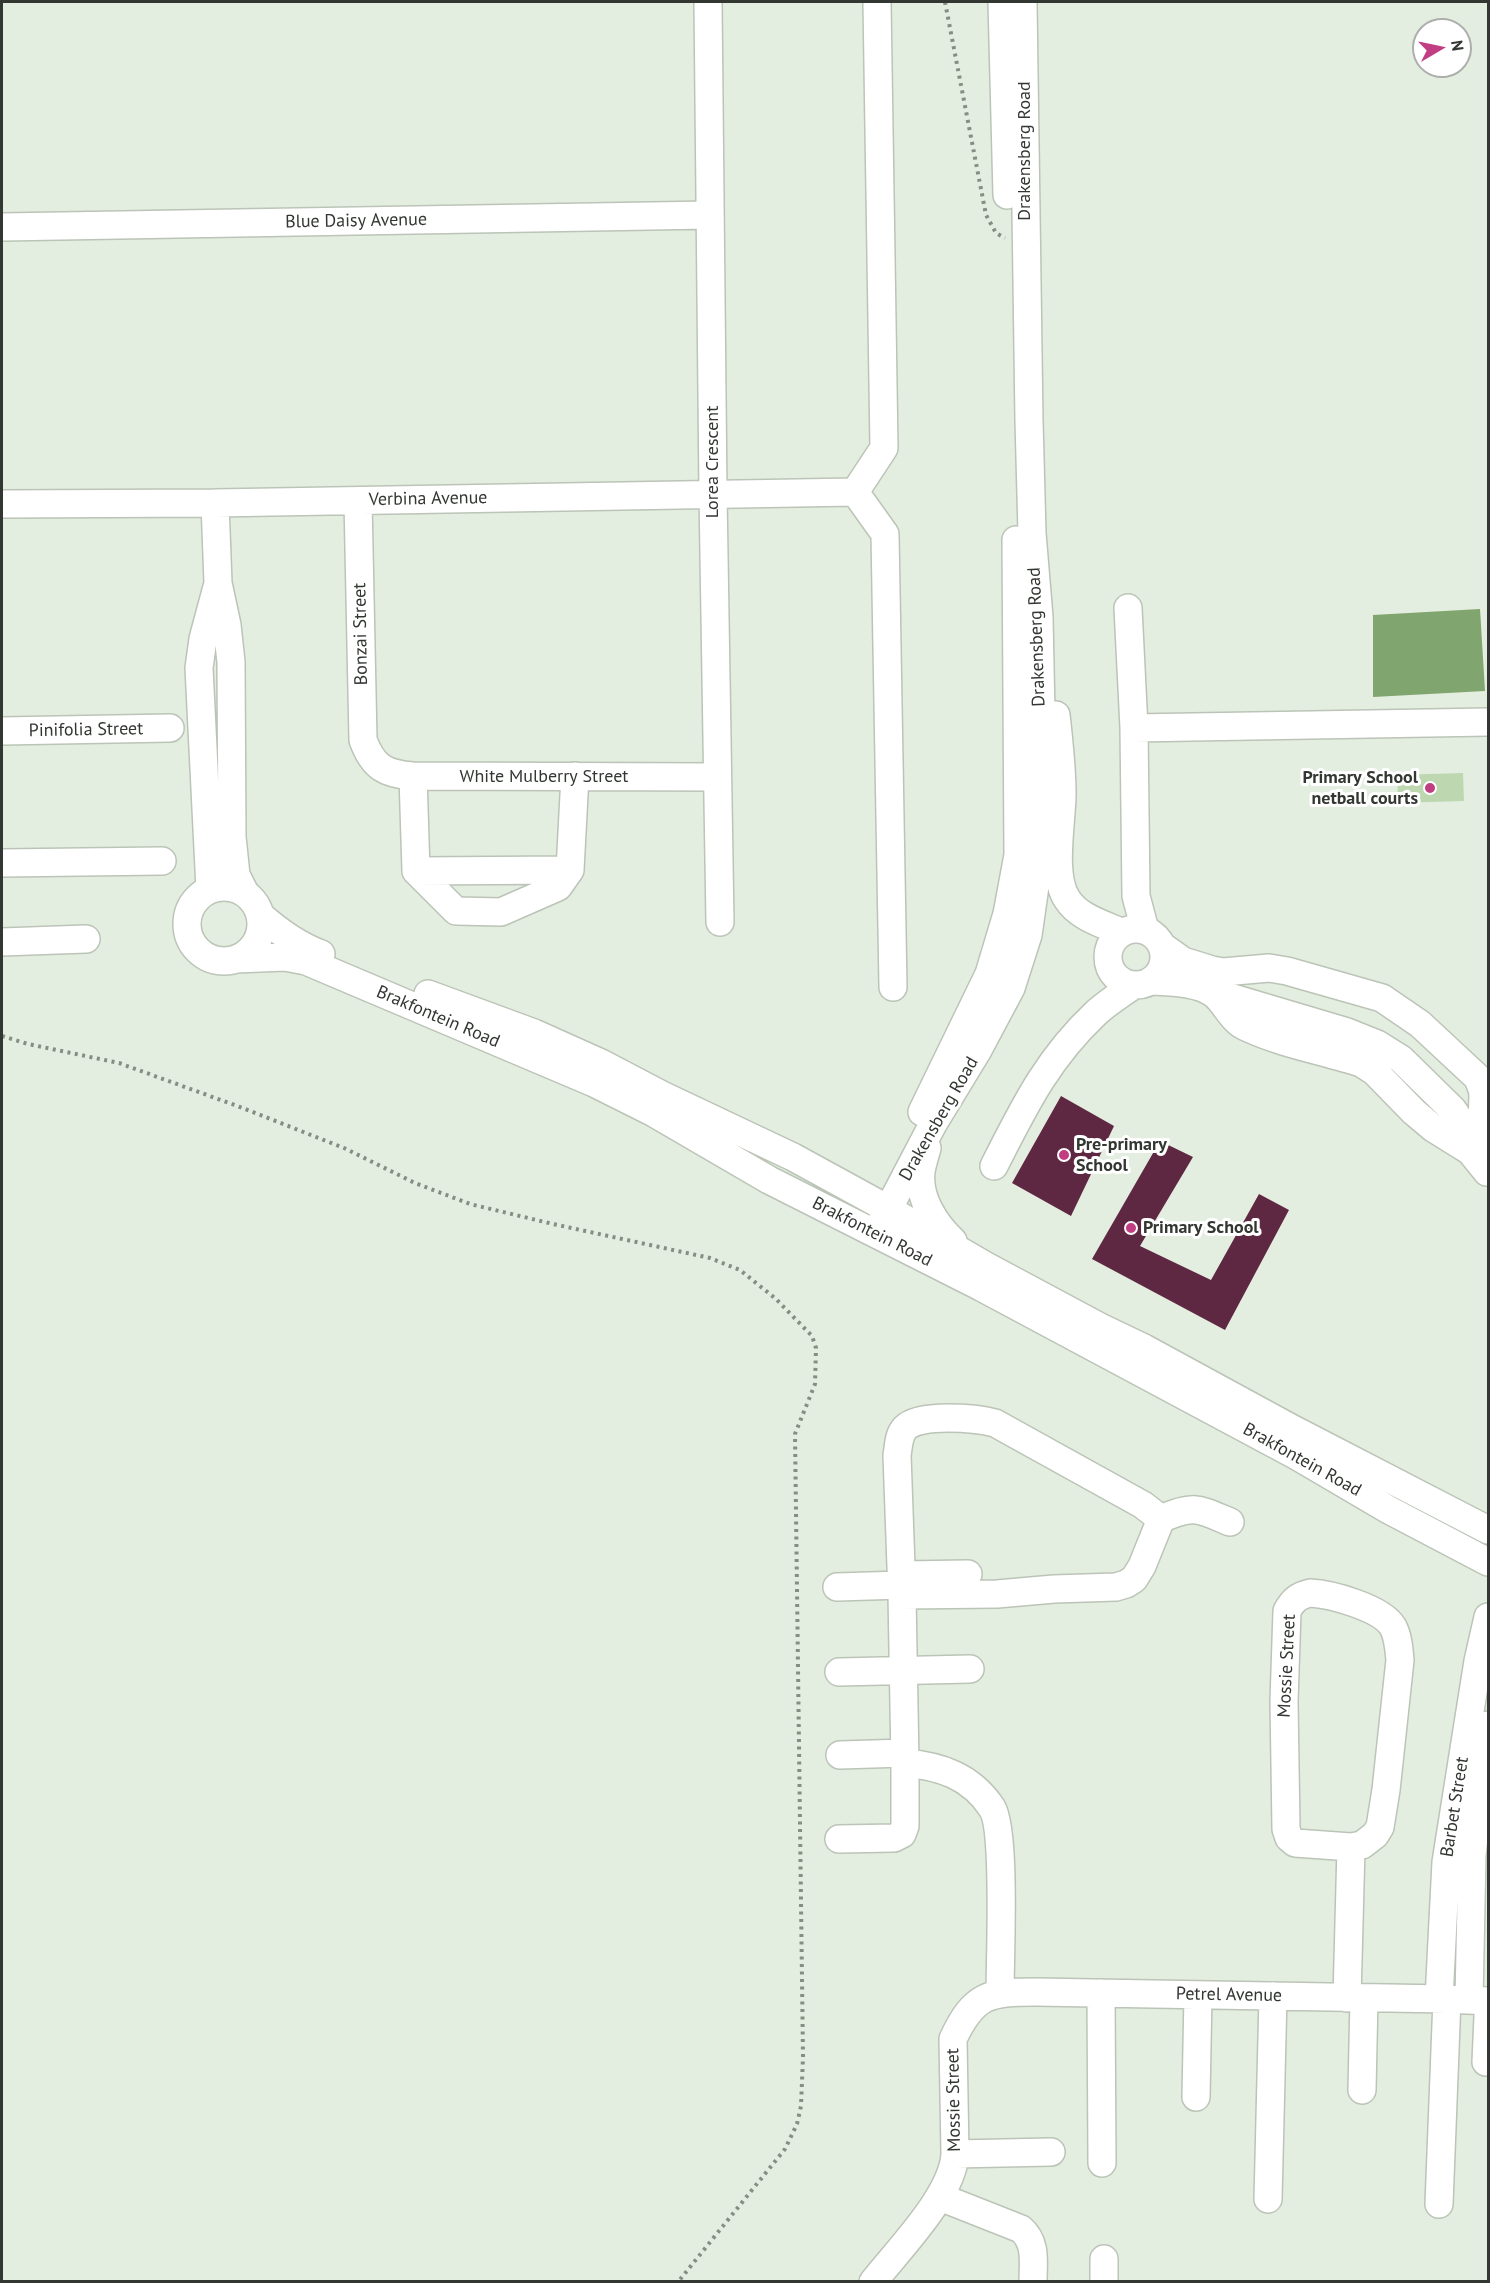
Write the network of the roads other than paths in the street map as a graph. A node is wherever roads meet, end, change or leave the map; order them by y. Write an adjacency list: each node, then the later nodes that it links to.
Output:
1 (708, 2): 5 (street, Lorea Crescent)
2 (877, 2): 7 (street)
3 (1002, 2): 42 (street, Drakensberg Road)
4 (1023, 2): 14 (street, Drakensberg Road)
5 (710, 215): 6 (street, Blue Daisy Avenue); 8 (street, Lorea Crescent)
6 (2, 227)
7 (855, 492): 8 (street, Verbina Avenue); 36 (street)
8 (713, 494): 9 (street, Verbina Avenue); 22 (street, Lorea Crescent)
9 (358, 501): 11 (street, Verbina Avenue); 19 (street, Bonzai Street)
10 (2, 504): 11 (street, Verbina Avenue)
11 (215, 504): 12 (street)
12 (218, 583): 27 (street); 28 (street)
13 (1128, 608): 17 (street)
14 (1039, 616): 31 (street); 39 (street, Drakensberg Road)
15 (1488, 722): 17 (street)
16 (170, 728): 18 (street, Pinifolia Street)
17 (1134, 728): 31 (street)
18 (2, 731)
19 (376, 763): 20 (street, White Mulberry Street)
20 (413, 776): 21 (street, White Mulberry Street); 26 (street)
21 (575, 776): 22 (street, White Mulberry Street); 25 (street)
22 (716, 777): 30 (street, Lorea Crescent)
23 (162, 861): 24 (street)
24 (2, 863)
25 (570, 870): 26 (street); 26 (street)
26 (416, 871)
27 (210, 889): 28 (street); 34 (street)
28 (245, 893): 29 (street)
29 (260, 915): 34 (street); 37 (street, Brakfontein Road)
30 (720, 922)
31 (1139, 934): 35 (street); 35 (street); 38 (street)
32 (86, 939): 33 (street)
33 (2, 942)
34 (236, 959): 37 (street, Brakfontein Road)
35 (1132, 979): 40 (street); 41 (street)
36 (893, 987)
37 (567, 1060): 42 (street, Brakfontein Road); 43 (street, Brakfontein Road)
38 (1486, 1090): 41 (street)
39 (933, 1124): 42 (street, Drakensberg Road); 44 (street)
40 (994, 1166)
41 (1488, 1175)
42 (882, 1206): 43 (street, Drakensberg Road); 44 (street, Brakfontein Road)
43 (869, 1231): 48 (street, Brakfontein Road)
44 (986, 1266): 47 (street, Brakfontein Road)
45 (1161, 1519): 46 (street); 50 (street); 50 (street)
46 (1230, 1522)
47 (1488, 1530)
48 (1488, 1562)
49 (968, 1574): 50 (street)
50 (902, 1585): 51 (street); 54 (street)
51 (837, 1587)
52 (1488, 1617): 61 (street, Barbet Street)
53 (970, 1669): 54 (street)
54 (904, 1670): 55 (street); 58 (street)
55 (839, 1672)
56 (1488, 1725): 62 (street, Barbet Street)
57 (840, 1755): 58 (street)
58 (905, 1758): 59 (street); 63 (street)
59 (839, 1839)
60 (1351, 1847): 60 (street, Mossie Street); 67 (street)
61 (1445, 1875): 62 (street); 68 (street, Barbet Street)
62 (1472, 1878): 68 (street, Barbet Street)
63 (1000, 1992): 64 (street, Petrel Avenue); 74 (street, Mossie Street)
64 (1107, 1993): 65 (street, Petrel Avenue); 71 (street); 75 (street)
65 (1198, 1995): 66 (street, Petrel Avenue); 72 (street)
66 (1279, 1996): 67 (street, Petrel Avenue); 77 (street)
67 (1355, 1998): 68 (street, Petrel Avenue); 70 (street)
68 (1465, 2002): 69 (street); 76 (street); 79 (street)
69 (1486, 2062)
70 (1362, 2090)
71 (1113, 2095)
72 (1197, 2097)
73 (1051, 2151): 74 (street)
74 (955, 2154): 78 (street, Mossie Street)
75 (1102, 2163)
76 (1453, 2180)
77 (1274, 2189)
78 (940, 2197): 80 (street, Mossie Street); 81 (street)
79 (1439, 2204)
80 (873, 2282)
81 (1033, 2282)

